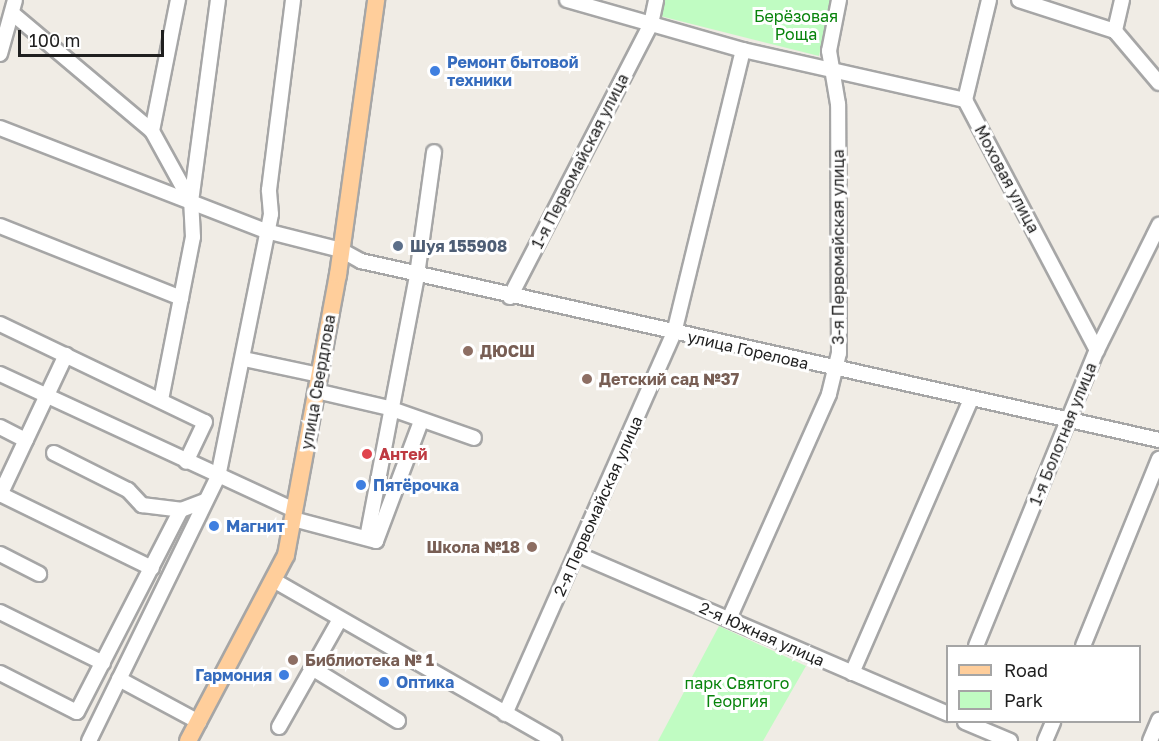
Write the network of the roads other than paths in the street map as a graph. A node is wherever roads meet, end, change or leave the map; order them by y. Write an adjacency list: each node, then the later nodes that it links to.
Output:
1 (178, 0): 20 (street)
2 (218, 0): 22 (street)
3 (293, 0): 25 (street)
4 (376, 0): 26 (main road, улица Свердлова)
5 (567, 0): 12 (street)
6 (656, 0): 12 (street, 1-я Первомайская улица)
7 (839, 0): 16 (street)
8 (989, 0): 18 (street)
9 (1019, 0): 13 (street)
10 (1122, 0): 13 (street)
11 (13, 6): 15 (street); 20 (street)
12 (651, 24): 14 (street); 28 (street, 1-я Первомайская улица)
13 (1115, 31): 17 (street)
14 (743, 50): 16 (street); 31 (street, 2-я Первомайская улица)
15 (0, 54)
16 (830, 69): 18 (street); 35 (street, 3-я Первомайская улица)
17 (1159, 83)
18 (965, 100): 32 (street, Моховая улица)
19 (0, 128): 22 (street, улица Горелова)
20 (152, 131): 22 (street)
21 (434, 152): 27 (street)
22 (191, 202): 25 (street, улица Горелова); 29 (street)
23 (1159, 225): 32 (street, 1-я Болотная улица)
24 (0, 226): 29 (street)
25 (266, 231): 26 (street, улица Горелова); 34 (street)
26 (341, 250): 27 (street, улица Горелова); 37 (main road, улица Свердлова)
27 (417, 275): 28 (street, улица Горелова); 41 (street)
28 (510, 297): 31 (street, улица Горелова)
29 (181, 298): 40 (street)
30 (0, 324): 33 (street)
31 (674, 333): 35 (street, улица Горелова); 58 (street, 2-я Первомайская улица)
32 (1097, 350): 43 (street, 1-я Болотная улица)
33 (66, 355): 38 (street); 40 (street)
34 (244, 359): 37 (street); 51 (street)
35 (835, 370): 39 (street, улица Горелова); 63 (street, 3-я Первомайская улица)
36 (0, 374): 38 (street)
37 (318, 383): 41 (street); 55 (main road, улица Свердлова)
38 (47, 394): 46 (street); 50 (street)
39 (971, 399): 43 (street, улица Горелова); 70 (street)
40 (160, 400): 50 (street)
41 (389, 408): 42 (street); 56 (street)
42 (421, 421): 45 (street); 56 (street)
43 (1069, 421): 47 (street, улица Горелова); 65 (street, 1-я Болотная улица)
44 (0, 427): 46 (street)
45 (474, 438)
46 (26, 440): 52 (street)
47 (1159, 440)
48 (54, 453): 54 (street)
49 (1159, 459): 66 (street)
50 (186, 462): 51 (street)
51 (218, 477): 53 (street); 55 (street)
52 (0, 495): 59 (street)
53 (205, 501): 54 (street); 71 (street)
54 (181, 510): 59 (street)
55 (294, 515): 56 (street); 61 (main road, улица Свердлова)
56 (367, 538)
57 (0, 554): 60 (street)
58 (577, 554): 63 (street, 2-я Южная улица); 73 (street, 2-я Первомайская улица)
59 (152, 568): 67 (street)
60 (39, 574)
61 (275, 581): 64 (street); 76 (main road, улица Свердлова)
62 (0, 612): 67 (street)
63 (729, 619): 70 (street, 2-я Южная улица)
64 (339, 621): 68 (street); 73 (street)
65 (976, 645)
66 (1083, 645)
67 (103, 663): 69 (street)
68 (312, 668): 75 (street); 79 (street)
69 (0, 673)
70 (852, 673): 72 (street, 2-я Южная улица)
71 (119, 679): 76 (street); 81 (street)
72 (946, 713)
73 (505, 714): 83 (street)
74 (1159, 720): 86 (street)
75 (399, 721)
76 (199, 722): 82 (main road, улица Свердлова)
77 (966, 723): 80 (street)
78 (1053, 723): 85 (street)
79 (279, 727)
80 (986, 736): 84 (street)
81 (88, 741)
82 (188, 741)
83 (554, 741)
84 (1010, 741)
85 (1045, 741)
86 (1150, 741)

